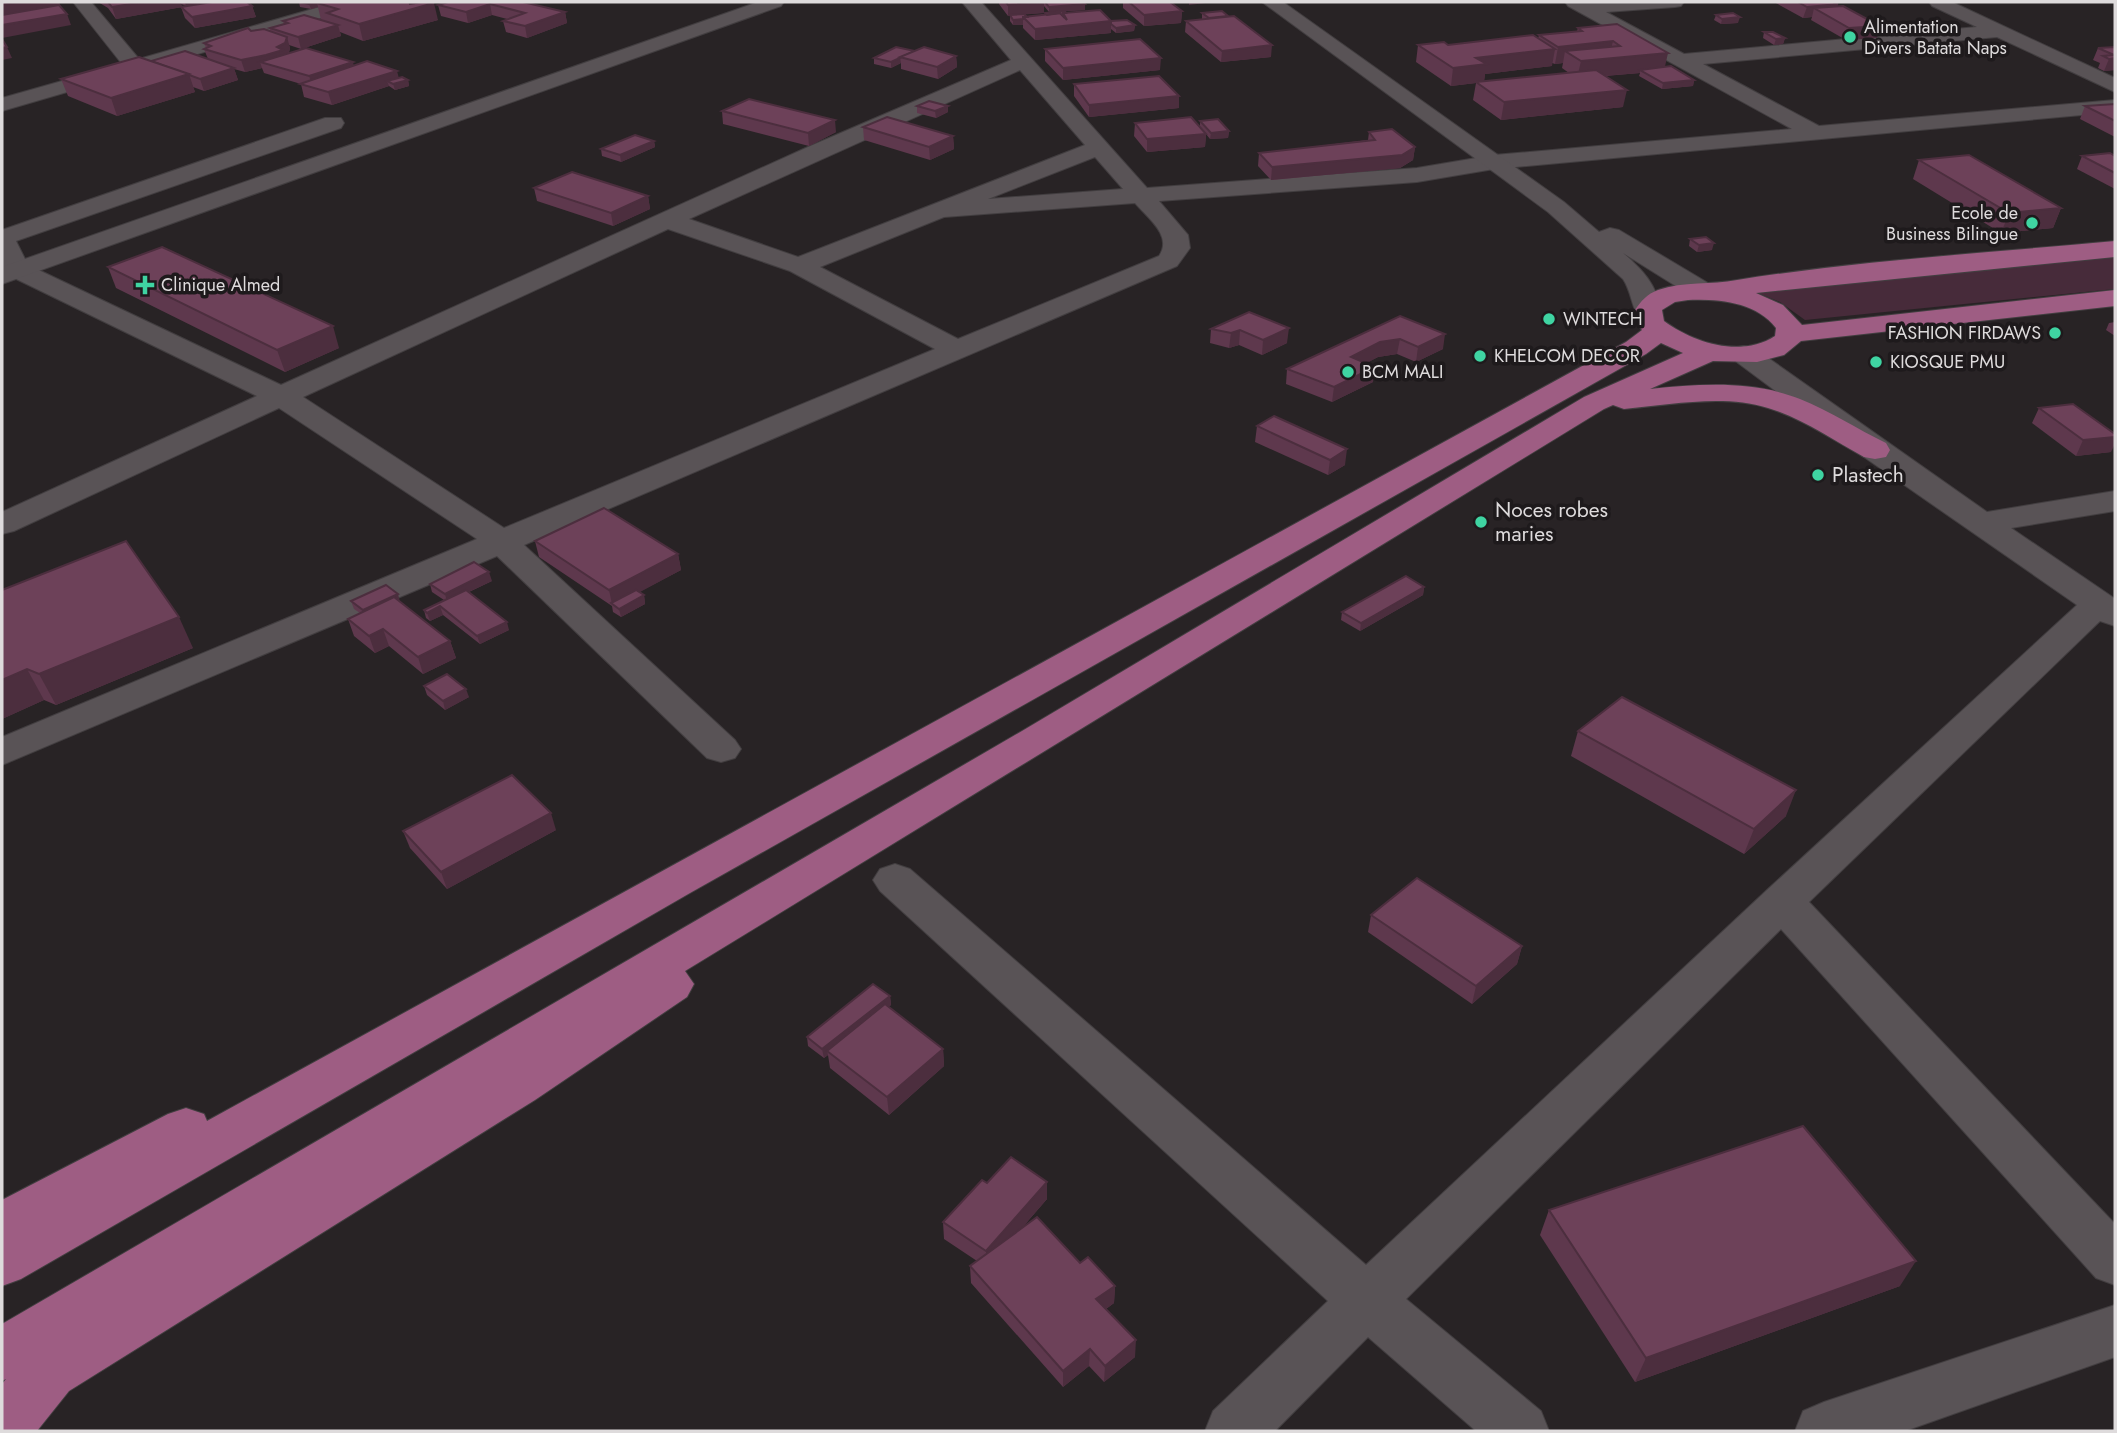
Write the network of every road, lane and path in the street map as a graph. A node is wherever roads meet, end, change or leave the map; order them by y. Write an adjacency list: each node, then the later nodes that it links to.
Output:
1 (82, 2): 13 (street)
2 (356, 2): 13 (street)
3 (740, 2): 26 (street)
4 (775, 2): 26 (street)
5 (971, 2): 12 (street)
6 (1271, 2): 20 (street)
7 (1675, 2): 9 (street)
8 (1938, 2): 10 (street)
9 (1580, 5): 11 (street)
10 (2001, 32): 11 (street); 14 (street)
11 (1681, 60): 18 (street)
12 (1023, 62): 19 (street); 24 (street)
13 (134, 66): 15 (street)
14 (2115, 86)
15 (2, 105)
16 (2115, 106): 18 (street)
17 (333, 123): 26 (street)
18 (1814, 132): 20 (street)
19 (1099, 147): 21 (street); 23 (street)
20 (1494, 162): 21 (street); 22 (street)
21 (1140, 195): 23 (street); 32 (street)
22 (1556, 207): 28 (street); 30 (street)
23 (941, 210): 27 (street)
24 (667, 220): 27 (street); 34 (street)
25 (2115, 249): 28 (main road)
26 (8, 266): 34 (street)
27 (799, 266): 32 (street)
28 (1709, 292): 30 (main road); 31 (main road)
29 (2115, 298): 31 (main road)
30 (1653, 321): 33 (main road); 45 (main road)
31 (1787, 339): 33 (main road); 36 (street)
32 (956, 349): 40 (street)
33 (1728, 353): 35 (main road); 36 (street)
34 (282, 397): 39 (street); 40 (street)
35 (1594, 403): 36 (main road); 52 (main road)
36 (1875, 450): 38 (street)
37 (2115, 501): 38 (street)
38 (1981, 523): 41 (street)
39 (2, 524)
40 (500, 540): 42 (street); 43 (street)
41 (2107, 609): 46 (street)
42 (721, 749)
43 (2, 752)
44 (895, 880): 50 (street)
45 (675, 882): 47 (main road); 49 (main road)
46 (1782, 901): 48 (street); 50 (street)
47 (8, 1221)
48 (2115, 1261)
49 (2, 1262)
50 (1366, 1300): 55 (street); 56 (street)
51 (2115, 1331): 57 (street)
52 (26, 1363): 53 (main road); 54 (main road)
53 (2, 1402)
54 (2, 1428)
55 (1234, 1431)
56 (1520, 1431)
57 (1824, 1431)

